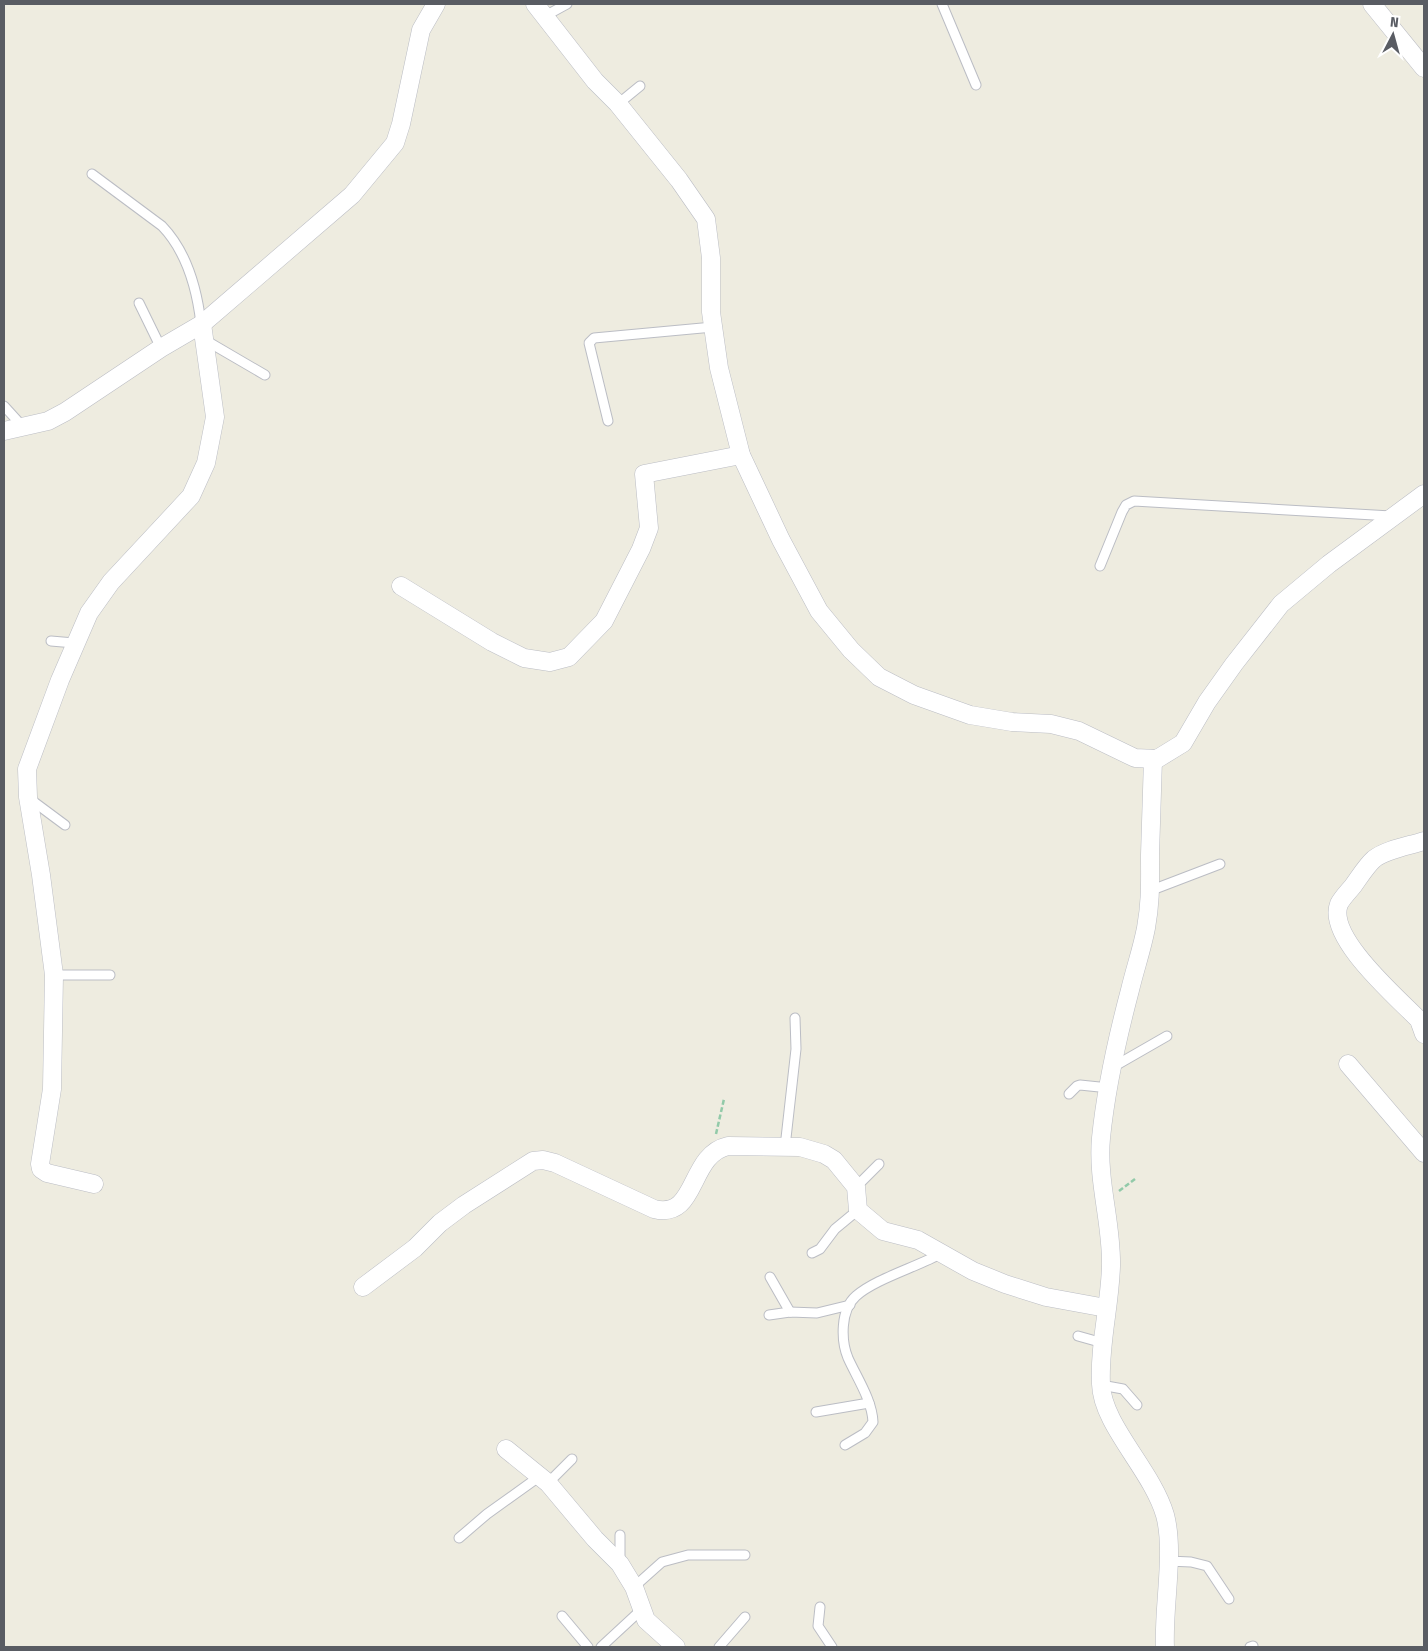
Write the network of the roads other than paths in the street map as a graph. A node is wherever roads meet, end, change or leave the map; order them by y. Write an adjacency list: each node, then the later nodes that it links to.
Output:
1 (436, 4): 13 (street)
2 (567, 4): 5 (lane)
3 (942, 4): 7 (lane)
4 (1372, 4): 6 (street)
5 (540, 10): 9 (street)
6 (1424, 68)
7 (976, 85)
8 (640, 86): 9 (lane)
9 (618, 104): 12 (street)
10 (92, 174): 13 (lane)
11 (139, 303): 14 (lane)
12 (713, 327): 17 (lane); 20 (street)
13 (203, 332): 14 (street); 15 (lane); 26 (street)
14 (161, 348): 18 (street)
15 (265, 375)
16 (4, 406): 18 (lane)
17 (608, 420)
18 (24, 428): 19 (street)
19 (4, 431)
20 (741, 455): 24 (street); 27 (street)
21 (1424, 494): 22 (street)
22 (1396, 517): 23 (lane); 27 (street)
23 (1100, 566)
24 (401, 586)
25 (51, 641): 26 (lane)
26 (74, 644): 28 (street)
27 (1153, 759): 32 (street)
28 (28, 797): 29 (lane); 33 (street)
29 (65, 824)
30 (1424, 841): 36 (street)
31 (1220, 864): 32 (lane)
32 (1152, 890): 39 (street)
33 (54, 975): 34 (lane); 45 (street)
34 (110, 975)
35 (795, 1018): 42 (lane)
36 (1422, 1022)
37 (1167, 1036): 39 (lane)
38 (1348, 1064): 43 (street)
39 (1112, 1067): 40 (street)
40 (1109, 1088): 41 (lane); 53 (street)
41 (1069, 1094)
42 (785, 1147): 46 (street); 51 (street)
43 (1424, 1152)
44 (879, 1164): 46 (lane)
45 (94, 1184)
46 (856, 1187): 47 (street)
47 (858, 1210): 48 (lane); 49 (street)
48 (812, 1253)
49 (942, 1253): 52 (lane); 53 (street)
50 (770, 1277): 54 (lane)
51 (363, 1287)
52 (850, 1306): 54 (lane); 59 (lane)
53 (1106, 1308): 57 (street)
54 (790, 1312): 55 (lane)
55 (769, 1315)
56 (1078, 1336): 57 (lane)
57 (1103, 1343): 58 (street)
58 (1101, 1385): 60 (lane); 69 (street)
59 (869, 1403): 61 (lane); 62 (lane)
60 (1138, 1405)
61 (816, 1412)
62 (845, 1445)
63 (506, 1449): 65 (street)
64 (572, 1458): 65 (lane)
65 (544, 1479): 67 (lane); 70 (street)
66 (620, 1535): 70 (lane)
67 (459, 1538)
68 (744, 1555): 71 (lane)
69 (1168, 1561): 72 (lane); 82 (street)
70 (620, 1564): 71 (street)
71 (634, 1587): 74 (street)
72 (1229, 1599)
73 (820, 1607): 81 (lane)
74 (641, 1610): 78 (lane); 79 (street)
75 (562, 1616): 77 (lane)
76 (745, 1617): 80 (lane)
77 (588, 1647)
78 (601, 1647)
79 (676, 1647)
80 (719, 1647)
81 (832, 1647)
82 (1165, 1647)

